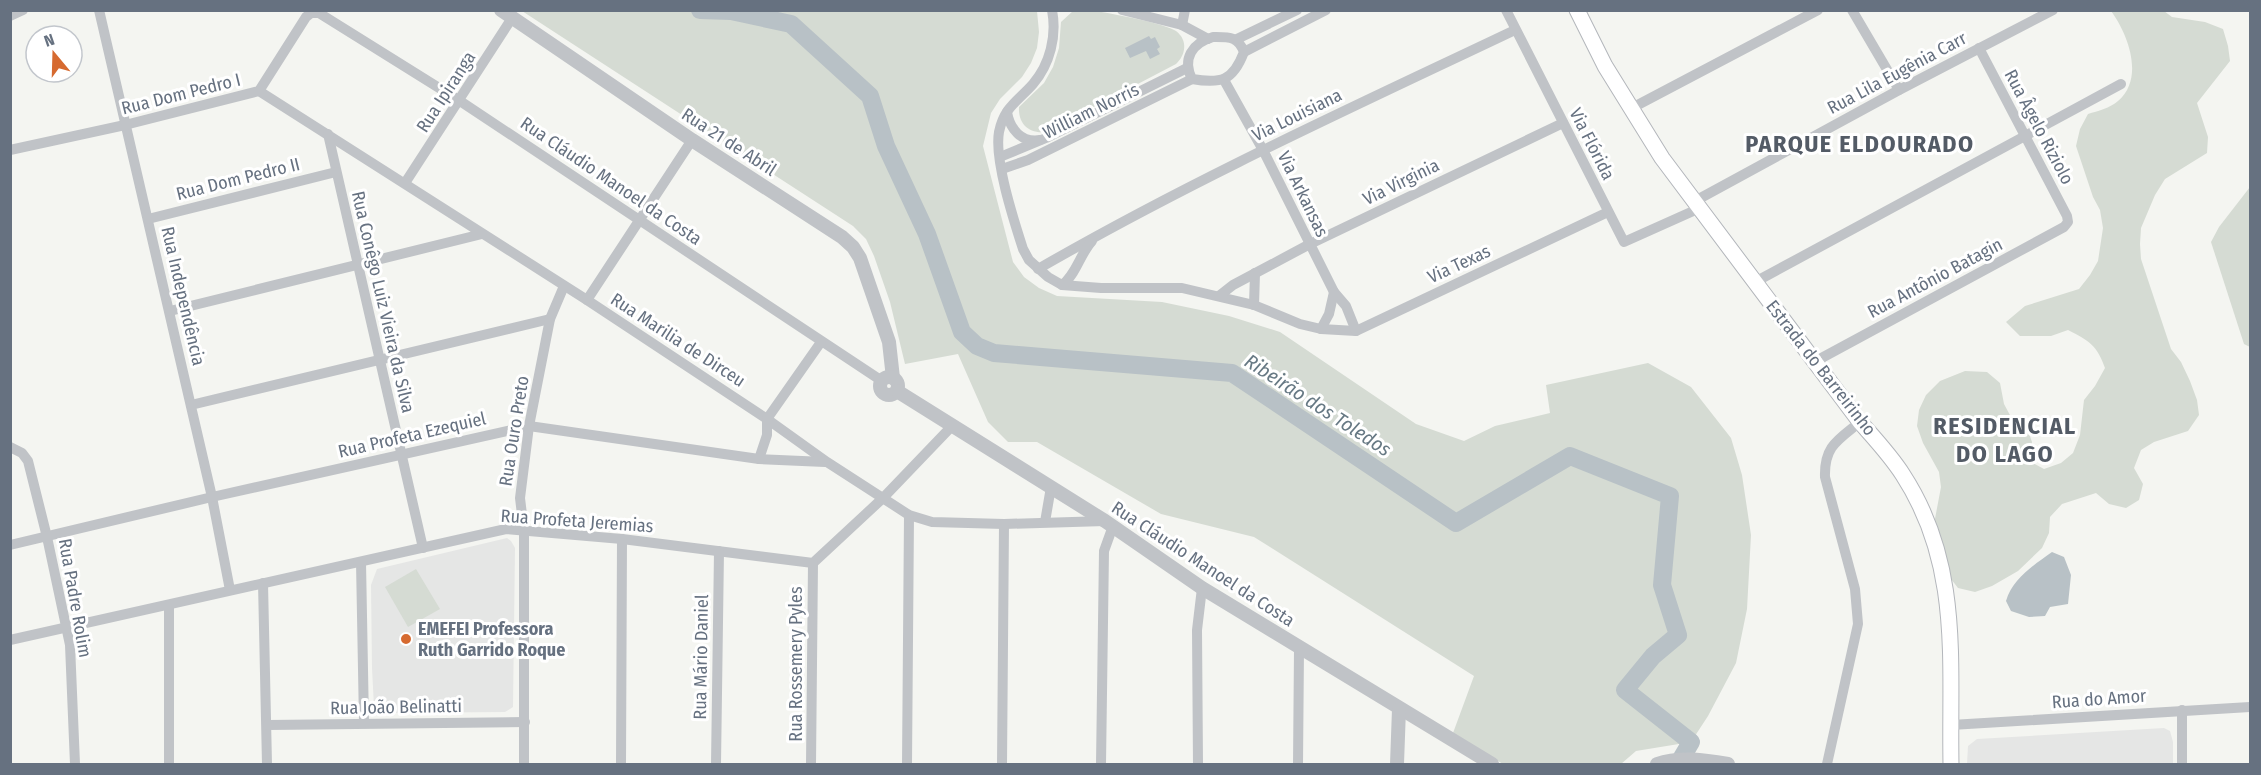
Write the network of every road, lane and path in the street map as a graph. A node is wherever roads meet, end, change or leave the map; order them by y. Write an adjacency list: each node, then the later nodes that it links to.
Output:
1 (22, 10): 15 (street)
2 (99, 10): 33 (street, Rua Independência)
3 (1052, 10): 31 (street)
4 (1122, 10): 16 (street)
5 (1185, 10): 16 (street)
6 (1297, 10): 19 (street)
7 (1506, 10): 17 (street, Via Flórida)
8 (1577, 10): 30 (main road, Estrada do Barreirinho)
9 (1818, 10): 30 (street)
10 (1852, 10): 27 (street)
11 (2053, 10): 21 (street, Rua Lila Eugênia Carr)
12 (1320, 12): 22 (street)
13 (319, 13): 28 (street, Rua Dom Pedro I); 29 (street, Rua Cláudio Manoel da Costa)
14 (506, 14): 29 (street, Rua Ipiranga); 37 (street, Rua 21 de Abril)
15 (10, 16)
16 (1182, 25): 18 (street); 20 (street)
17 (1515, 30): 32 (street, Via Flórida); 39 (street, Via Louisiana)
18 (1208, 39): 19 (street); 20 (street)
19 (1237, 39): 22 (street)
20 (1196, 46): 23 (street)
21 (1979, 48): 27 (street, Rua Lila Eugênia Carr); 35 (street, Rua Âgelo Riziolo)
22 (1244, 52): 25 (street)
23 (1187, 68): 24 (street); 36 (street, William Norris)
24 (1192, 79): 25 (street); 41 (street, William Norris)
25 (1224, 80): 39 (street, Via Arkansas)
26 (2121, 84): 35 (street)
27 (1899, 90): 44 (street, Rua Lila Eugênia Carr)
28 (259, 91): 33 (street, Rua Dom Pedro I); 34 (street, Rua Marilia de Dirceu)
29 (460, 101): 43 (street, Rua Ipiranga); 48 (street, Rua Cláudio Manoel da Costa)
30 (1630, 109): 44 (main road, Estrada do Barreirinho)
31 (1007, 112): 36 (street); 40 (street)
32 (1563, 123): 45 (street, Via Flórida); 52 (street, Via Virginia)
33 (126, 125): 38 (street, Rua Dom Pedro I); 46 (street, Rua Independência)
34 (328, 134): 42 (street, Rua Conêgo Luiz Vieira da Silva); 43 (street, Rua Marilia de Dirceu)
35 (2026, 135): 49 (street, Rua Âgelo Riziolo); 56 (street)
36 (1046, 138): 40 (street, William Norris)
37 (692, 140): 48 (street); 70 (street, Rua 21 de Abril)
38 (10, 150)
39 (1263, 150): 51 (street, Via Louisiana); 52 (street, Via Arkansas)
40 (1000, 157): 41 (street)
41 (1002, 169): 54 (street)
42 (336, 172): 46 (street, Rua Dom Pedro II); 53 (street, Rua Conêgo Luiz Vieira da Silva)
43 (405, 183): 50 (street, Rua Marilia de Dirceu)
44 (1697, 205): 47 (street, Rua Lila Eugênia Carr); 56 (main road, Estrada do Barreirinho)
45 (1608, 212): 47 (street, Via Flórida); 66 (street, Via Texas)
46 (148, 219): 63 (street, Rua Independência)
47 (1676, 219)
48 (639, 221): 61 (street); 67 (street, Rua Cláudio Manoel da Costa)
49 (2068, 222): 69 (street, Rua Antônio Batagin)
50 (482, 234): 53 (street); 58 (street, Rua Marilia de Dirceu)
51 (1096, 236): 54 (street, Via Louisiana); 57 (street, Via Louisiana)
52 (1310, 244): 55 (street, Via Virginia); 59 (street, Via Arkansas)
53 (357, 264): 63 (street); 68 (street, Rua Conêgo Luiz Vieira da Silva)
54 (1038, 269): 57 (street)
55 (1255, 273): 60 (street, Via Virginia); 62 (street)
56 (1755, 282): 69 (main road, Estrada do Barreirinho)
57 (1062, 285): 60 (street)
58 (564, 286): 61 (street, Rua Marilia de Dirceu); 64 (street, Rua Ouro Preto)
59 (1334, 292): 65 (street); 66 (street, Via Arkansas)
60 (1219, 296): 62 (street)
61 (587, 300): 72 (street, Rua Marilia de Dirceu)
62 (1254, 305): 65 (street)
63 (170, 311): 71 (street, Rua Independência)
64 (550, 319): 68 (street); 74 (street, Rua Ouro Preto)
65 (1322, 329): 66 (street)
66 (1356, 332)
67 (821, 342): 70 (street, Rua Cláudio Manoel da Costa); 72 (street)
68 (380, 358): 71 (street); 78 (street, Rua Conêgo Luiz Vieira da Silva)
69 (1816, 361): 73 (main road, Estrada do Barreirinho)
70 (889, 382): 75 (street, Rua Cláudio Manoel da Costa)
71 (191, 405): 83 (street, Rua Independência)
72 (766, 419): 77 (street, Rua Marilia de Dirceu); 79 (street)
73 (1860, 422): 110 (main road, Estrada do Barreirinho); 127 (street)
74 (529, 426): 78 (street, Rua Profeta Ezequiel); 79 (street, Rua Profeta Ezequiel); 89 (street, Rua Ouro Preto)
75 (952, 426): 82 (street, Rua Cláudio Manoel da Costa); 84 (street)
76 (12, 447): 90 (street, Rua Padre Rolim)
77 (809, 450): 80 (street); 81 (street, Rua Marilia de Dirceu)
78 (400, 454): 83 (street, Rua Profeta Ezequiel); 93 (street, Rua Conêgo Luiz Vieira da Silva)
79 (759, 459): 80 (street, Rua Profeta Ezequiel)
80 (803, 461): 81 (street, Rua Profeta Ezequiel)
81 (826, 462): 84 (street, Rua Marilia de Dirceu)
82 (1051, 487): 86 (street); 88 (street, Rua Cláudio Manoel da Costa)
83 (212, 497): 90 (street, Rua Profeta Ezequiel); 99 (street, Rua Independência)
84 (883, 498): 85 (street, Rua Marilia de Dirceu); 96 (street)
85 (909, 515): 87 (street, Rua Marilia de Dirceu); 119 (street)
86 (1045, 522): 87 (street, Rua Marilia de Dirceu); 88 (street, Rua Marilia de Dirceu)
87 (1004, 524): 120 (street)
88 (1109, 524): 98 (street, Rua Cláudio Manoel da Costa); 121 (street)
89 (524, 531): 91 (street, Rua Profeta Jeremias); 93 (street, Rua Profeta Jeremias); 107 (street, Rua Ouro Preto)
90 (47, 537): 92 (street, Rua Profeta Ezequiel); 101 (street, Rua Padre Rolim)
91 (622, 539): 94 (street, Rua Profeta Jeremias); 116 (street)
92 (10, 545)
93 (423, 548): 95 (street, Rua Profeta Jeremias)
94 (719, 550): 96 (street, Rua Profeta Jeremias); 117 (street, Rua Mário Daniel)
95 (361, 562): 97 (street, Rua Profeta Jeremias); 108 (street)
96 (813, 563): 118 (street, Rua Rossemery Pyles)
97 (263, 583): 99 (street, Rua Profeta Jeremias); 109 (street)
98 (1202, 588): 103 (street, Rua Cláudio Manoel da Costa); 122 (street)
99 (230, 590): 100 (street, Rua Profeta Jeremias)
100 (169, 605): 101 (street, Rua Profeta Jeremias); 113 (street)
101 (66, 626): 102 (street, Rua Profeta Jeremias); 112 (street, Rua Padre Rolim)
102 (10, 640)
103 (1299, 648): 105 (street, Rua Cláudio Manoel da Costa); 123 (street)
104 (2250, 706): 106 (street, Rua do Amor)
105 (1400, 709): 124 (street); 125 (street, Rua Cláudio Manoel da Costa)
106 (2182, 710): 110 (street, Rua do Amor); 129 (street)
107 (525, 722): 108 (street, Rua João Belinatti); 115 (street, Rua Ouro Preto)
108 (364, 723): 109 (street, Rua João Belinatti)
109 (268, 725): 114 (street)
110 (1951, 725): 128 (main road, Estrada do Barreirinho)
111 (1661, 763): 126 (street)
112 (75, 765)
113 (169, 765)
114 (267, 765)
115 (524, 765)
116 (621, 765)
117 (716, 765)
118 (812, 765)
119 (907, 765)
120 (1002, 765)
121 (1101, 765)
122 (1198, 765)
123 (1298, 765)
124 (1397, 765)
125 (1492, 765)
126 (1728, 765)
127 (1827, 765)
128 (1951, 765)
129 (2182, 765)

